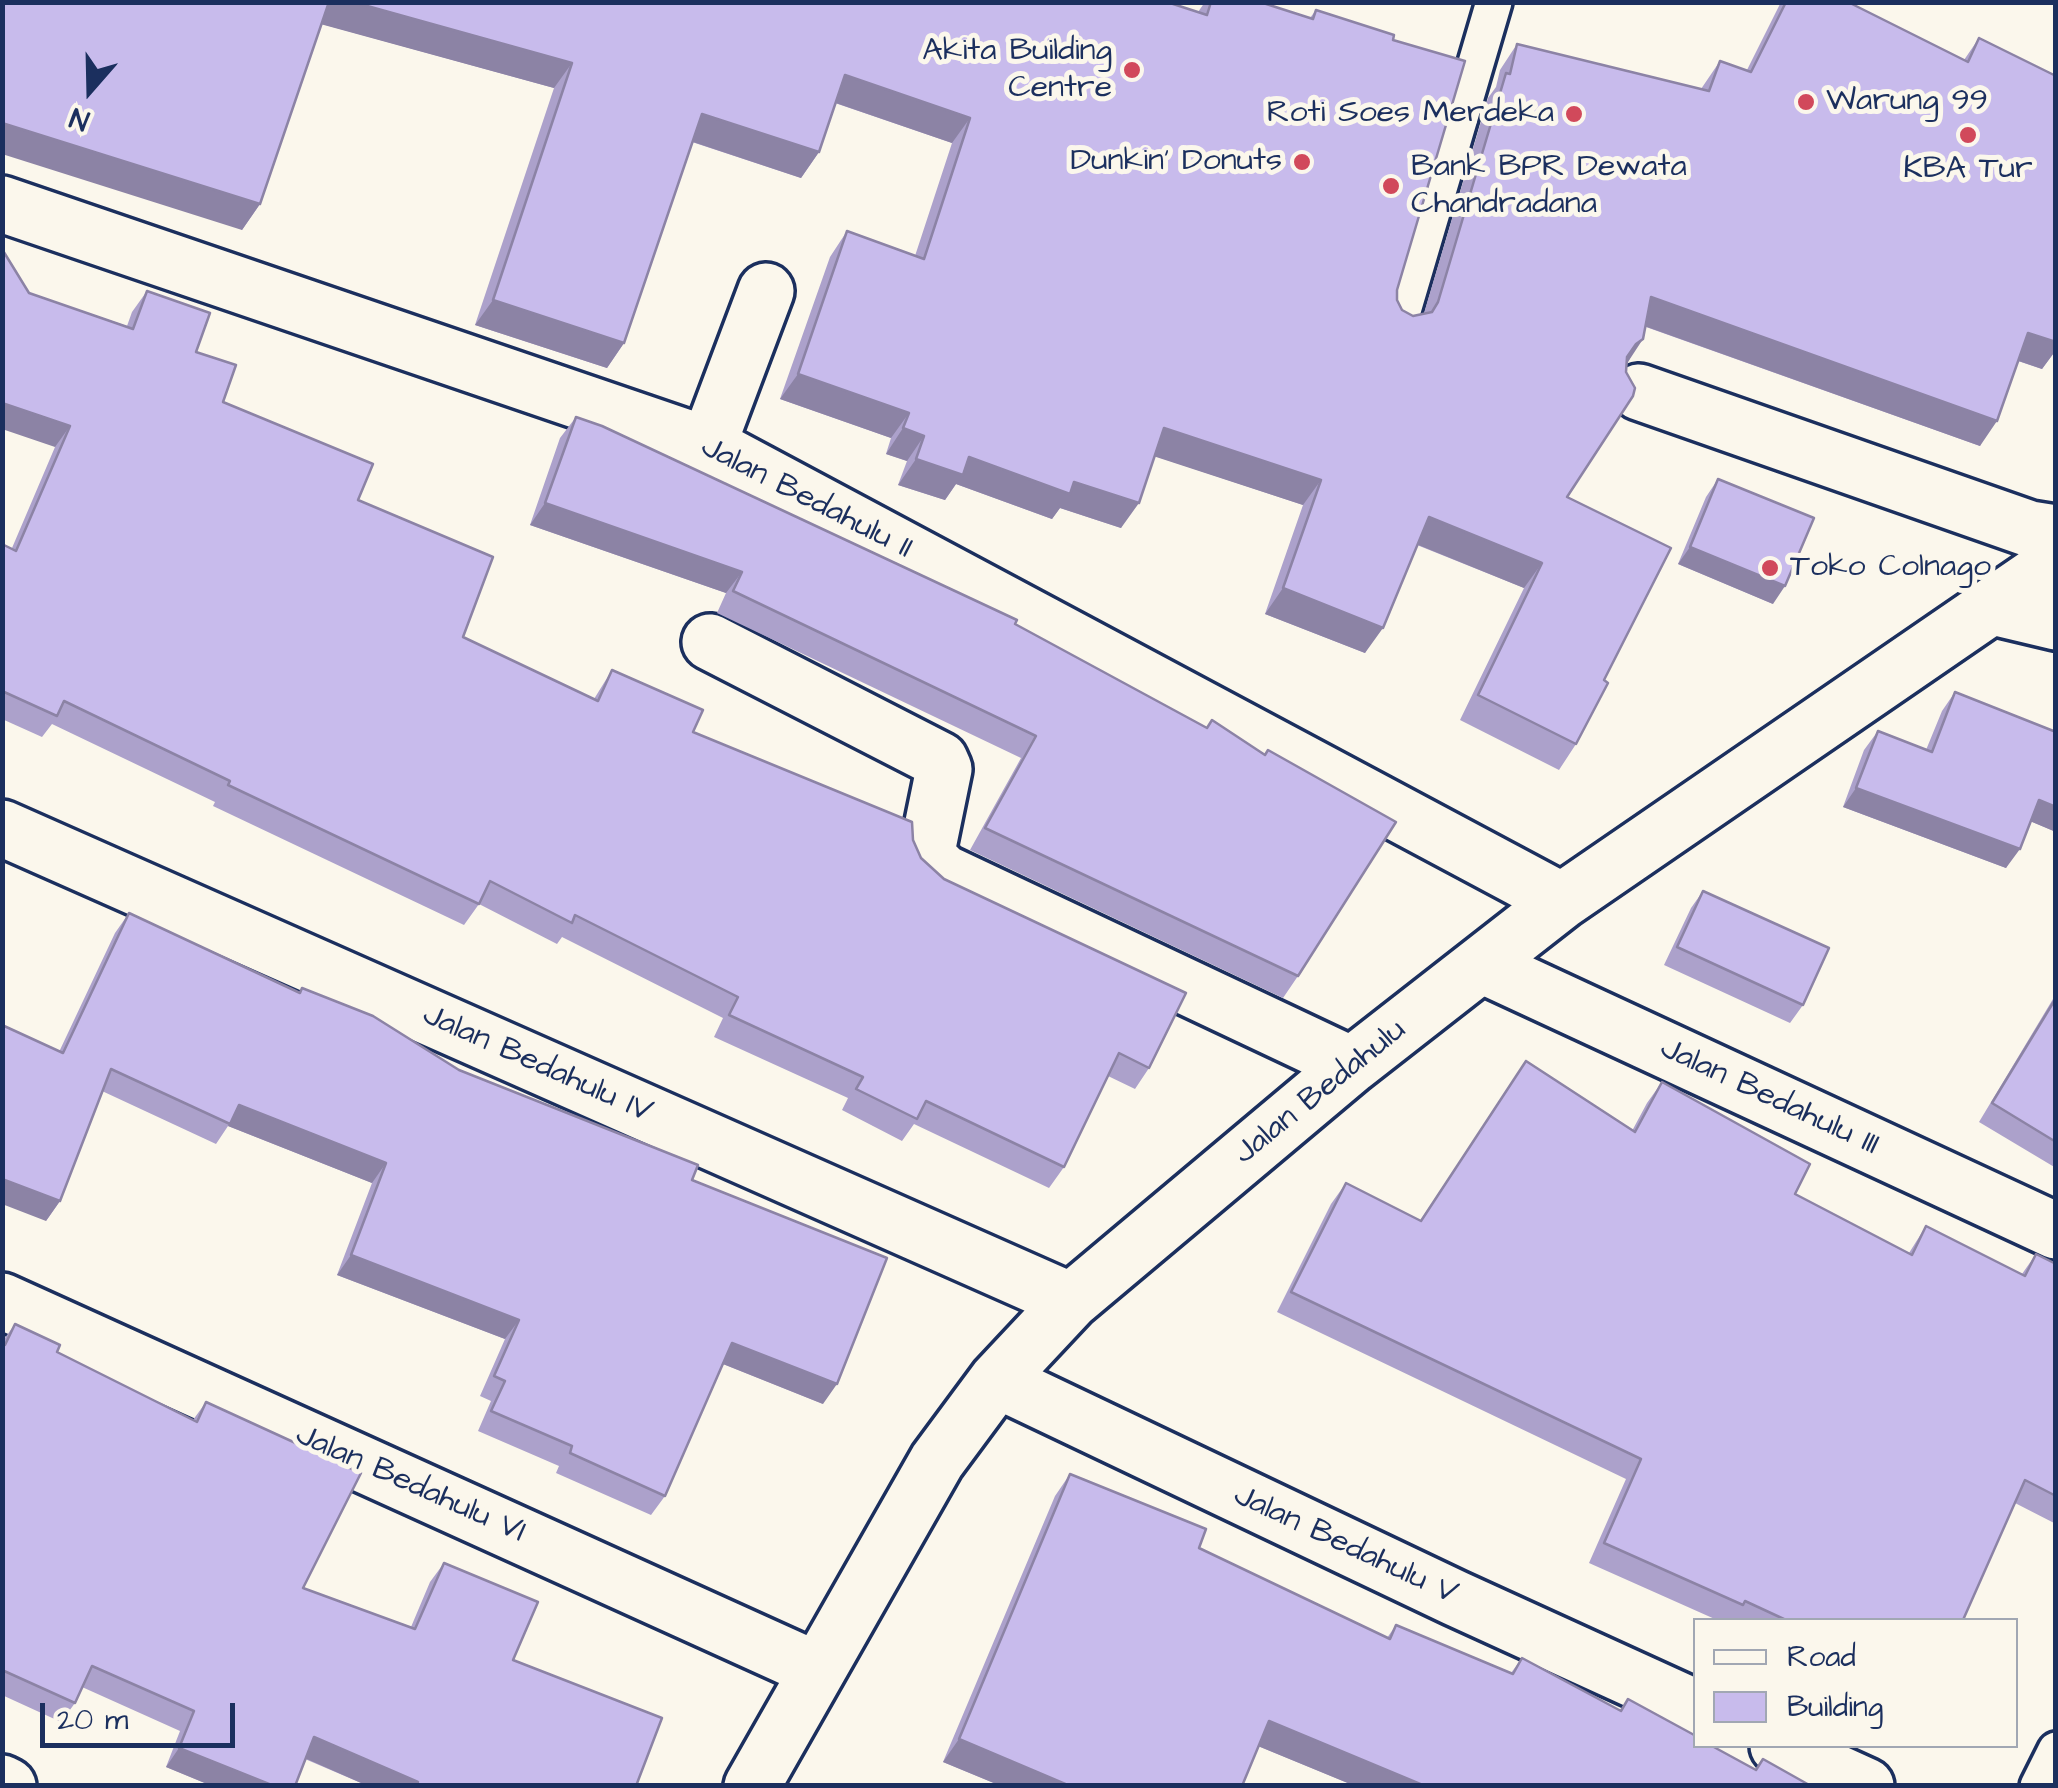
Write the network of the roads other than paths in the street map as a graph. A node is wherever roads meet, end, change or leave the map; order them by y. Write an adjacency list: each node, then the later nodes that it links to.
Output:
1 (1494, 2): 4 (lane)
2 (2, 204): 6 (street, Jalan Bedahulu II)
3 (766, 291): 6 (street)
4 (1400, 321)
5 (1639, 392): 7 (street)
6 (708, 445): 13 (street, Jalan Bedahulu II)
7 (2056, 533)
8 (2056, 562): 9 (street, Jalan Bedahulu)
9 (1993, 607): 10 (street); 13 (street, Jalan Bedahulu)
10 (2056, 622)
11 (710, 642): 15 (street)
12 (2, 828): 18 (street, Jalan Bedahulu IV)
13 (1562, 900): 14 (street, Jalan Bedahulu)
14 (1482, 965): 15 (street, Jalan Bedahulu); 16 (street, Jalan Bedahulu III)
15 (1352, 1065): 18 (street, Jalan Bedahulu)
16 (2056, 1232)
17 (2, 1301): 20 (street, Jalan Bedahulu VI)
18 (1071, 1302): 19 (street, Jalan Bedahulu)
19 (997, 1380): 20 (street, Jalan Bedahulu); 21 (street, Jalan Bedahulu V)
20 (817, 1670): 24 (street, Jalan Bedahulu)
21 (1693, 1707)
22 (1782, 1748): 25 (street)
23 (2056, 1750): 26 (lane)
24 (767, 1781)
25 (1866, 1786)
26 (2038, 1786)

